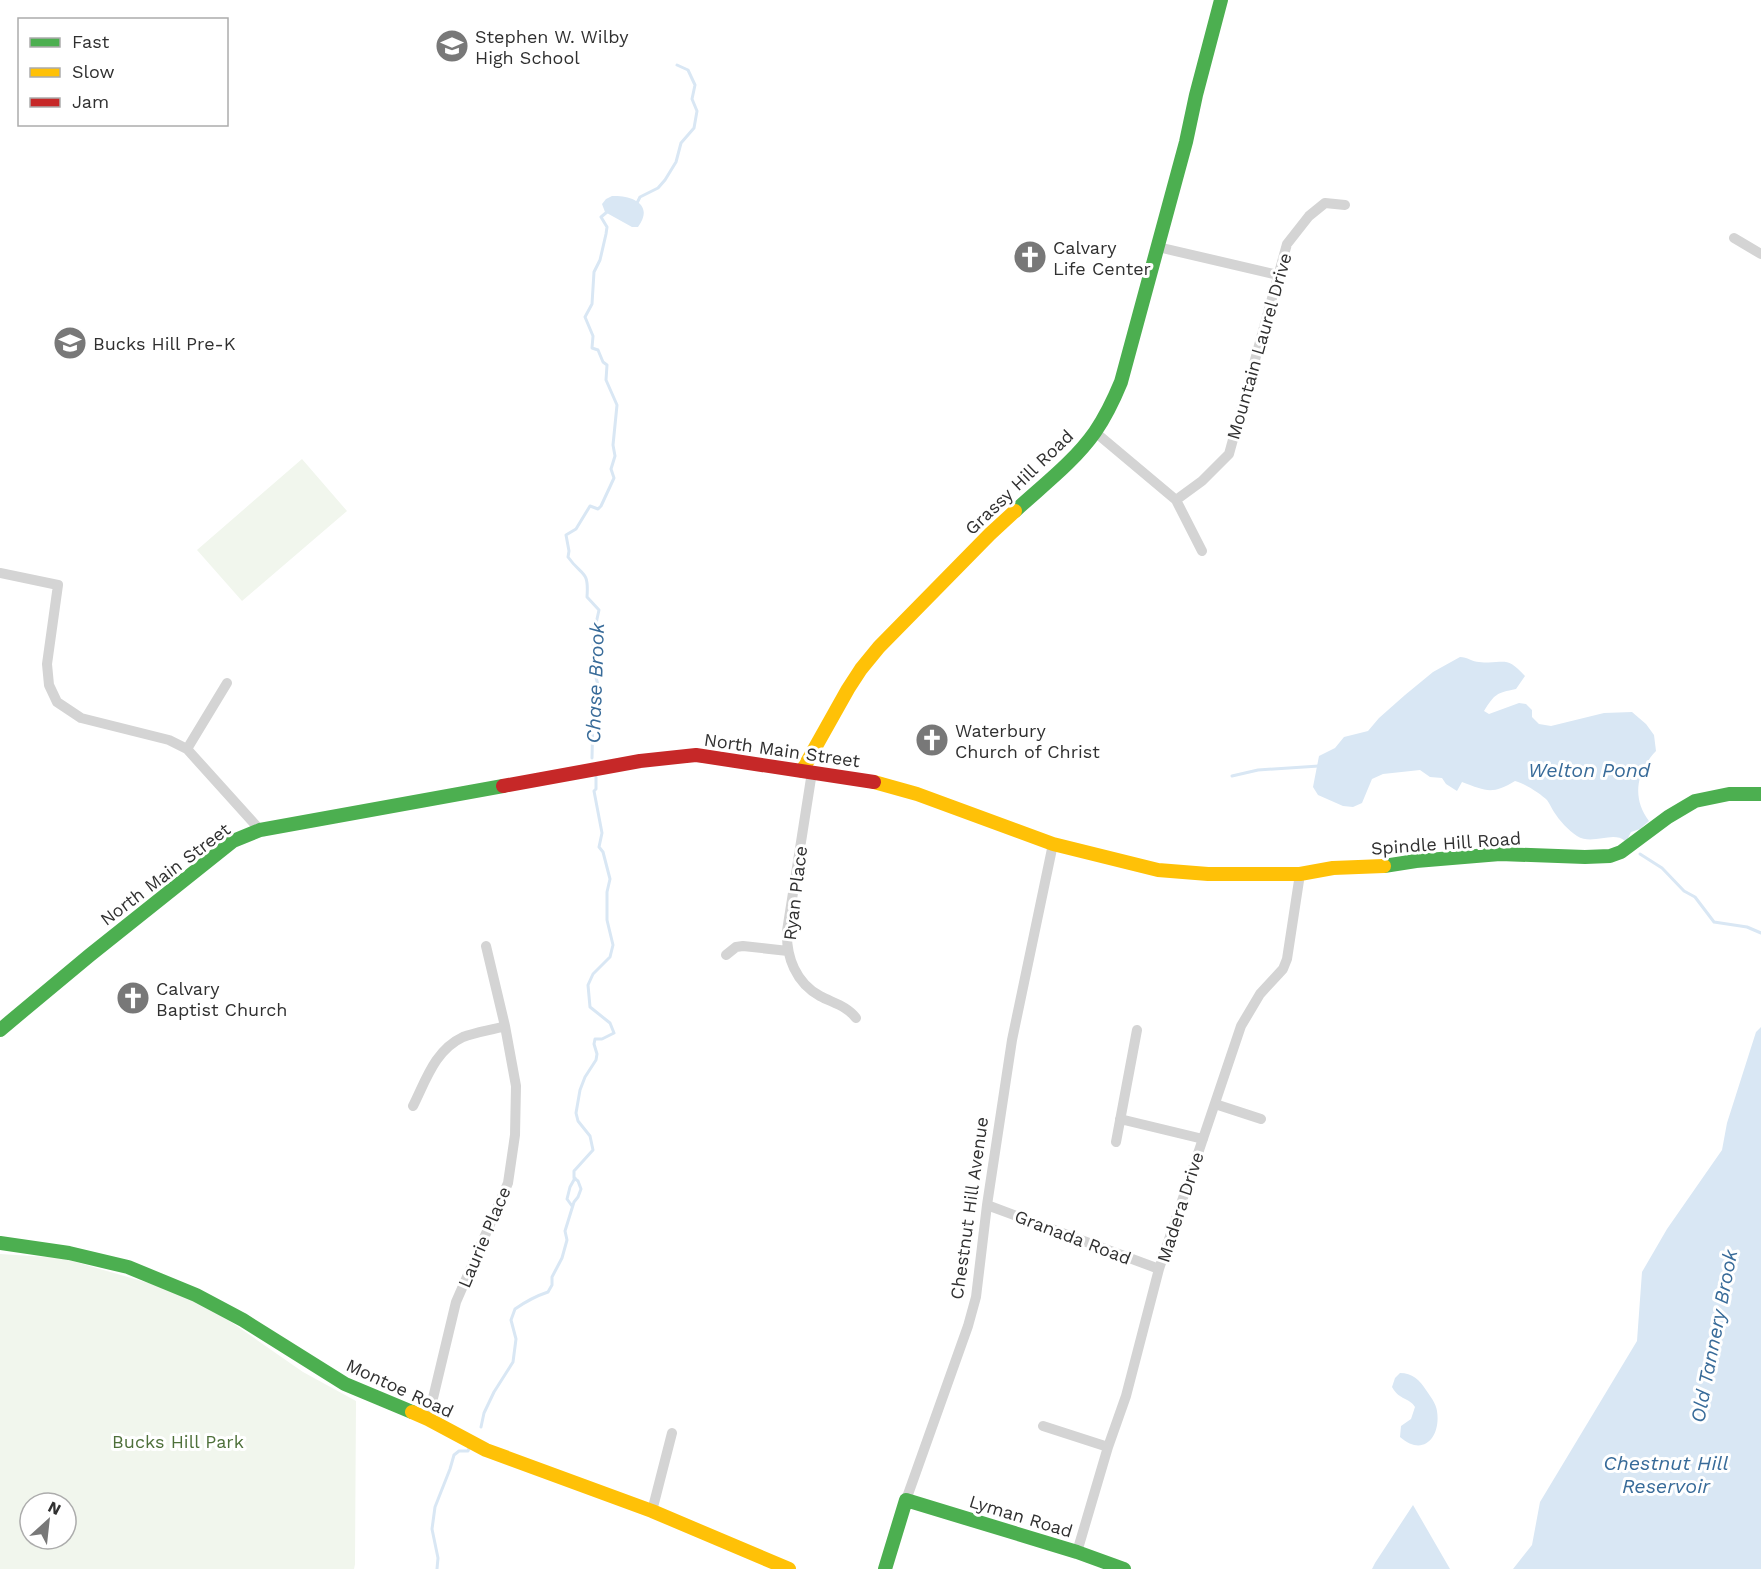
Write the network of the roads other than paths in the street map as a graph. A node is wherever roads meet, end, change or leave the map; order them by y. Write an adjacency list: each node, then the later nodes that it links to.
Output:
1 (1221, 0): 4 (street, Grassy Hill Road)
2 (1345, 205): 6 (street, Mountain Laurel Drive)
3 (1734, 238): 5 (street)
4 (1158, 247): 6 (street); 7 (street, Grassy Hill Road)
5 (1761, 254)
6 (1278, 275): 8 (street, Mountain Laurel Drive)
7 (1095, 432): 8 (street); 13 (street, Grassy Hill Road)
8 (1176, 500): 9 (street)
9 (1202, 551)
10 (0, 573): 12 (street)
11 (227, 683): 12 (street)
12 (187, 749): 15 (street)
13 (807, 772): 15 (street, North Main Street); 16 (street, North Main Street); 20 (street, Ryan Place)
14 (1761, 794): 17 (street, Spindle Hill Road)
15 (260, 830): 24 (street, North Main Street)
16 (1053, 844): 18 (street, North Main Street); 32 (street, Chestnut Hill Avenue)
17 (1333, 868): 18 (street, North Main Street)
18 (1300, 874): 26 (street, Madera Drive)
19 (486, 946): 23 (street, Laurie Place)
20 (788, 951): 21 (street); 22 (street, Ryan Place)
21 (726, 955)
22 (856, 1018)
23 (505, 1026): 27 (street); 35 (street, Laurie Place)
24 (0, 1030)
25 (1137, 1030): 28 (street)
26 (1215, 1104): 29 (street); 30 (street, Madera Drive)
27 (413, 1106)
28 (1120, 1119): 30 (street); 31 (street)
29 (1261, 1119)
30 (1203, 1139): 34 (street, Madera Drive)
31 (1116, 1142)
32 (987, 1205): 34 (street, Granada Road); 39 (street, Chestnut Hill Avenue)
33 (0, 1243): 35 (street, Montoe Road)
34 (1159, 1269): 38 (street, Madera Drive)
35 (428, 1419): 40 (street, Montoe Road)
36 (1043, 1426): 38 (street)
37 (672, 1433): 40 (street)
38 (1108, 1447): 41 (street, Madera Drive)
39 (906, 1500): 41 (street, Lyman Road); 43 (street, Chestnut Hill Avenue)
40 (652, 1511): 42 (street, Montoe Road)
41 (1077, 1552): 44 (street, Lyman Road)
42 (789, 1569)
43 (885, 1569)
44 (1124, 1569)

